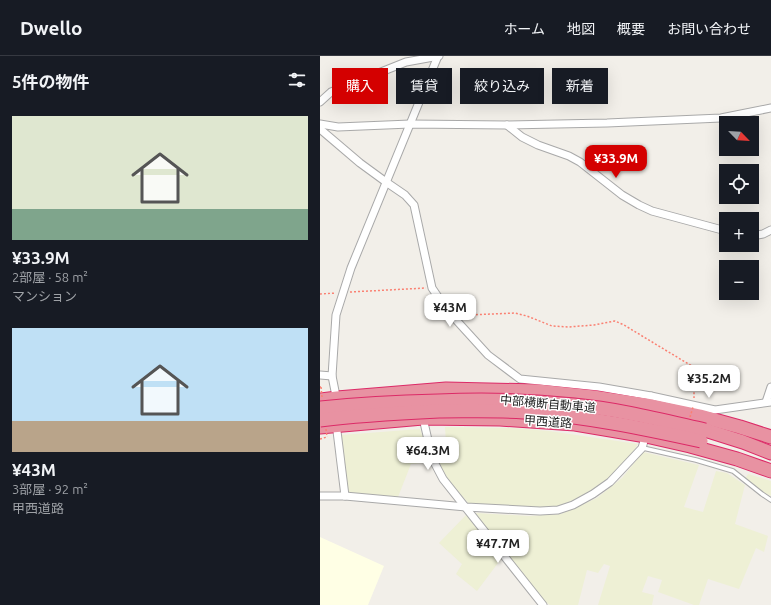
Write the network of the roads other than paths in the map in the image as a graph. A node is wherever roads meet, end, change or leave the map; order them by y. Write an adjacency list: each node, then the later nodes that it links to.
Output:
1 (438, 56): 2 (street); 5 (street)
2 (320, 102)
3 (771, 108): 6 (street)
4 (320, 124): 5 (street)
5 (410, 124): 6 (street); 8 (street)
6 (507, 125): 9 (street)
7 (320, 129): 8 (street)
8 (386, 182): 13 (street); 17 (street)
9 (719, 229)
10 (771, 230): 11 (street)
11 (759, 235)
12 (320, 375): 13 (street)
13 (332, 376): 15 (street)
14 (771, 387): 18 (street)
15 (337, 398): 16 (highway); 17 (highway); 22 (street)
16 (320, 400)
17 (652, 401): 18 (street); 24 (highway); 25 (street)
18 (768, 402)
19 (320, 408): 26 (highway, 中部横断自動車道, bridge)
20 (423, 418): 22 (highway, 甲西道路); 25 (highway, 甲西道路); 32 (street)
21 (320, 420): 27 (highway, 中部横断自動車道, bridge)
22 (336, 425): 23 (highway, 甲西道路); 30 (street)
23 (324, 432)
24 (771, 437)
25 (644, 442): 28 (highway, 甲西道路); 31 (lane); 32 (street)
26 (771, 453)
27 (771, 463)
28 (771, 471)
29 (320, 496): 30 (street)
30 (345, 496): 32 (street)
31 (771, 500)
32 (466, 508): 33 (street)
33 (543, 605)

